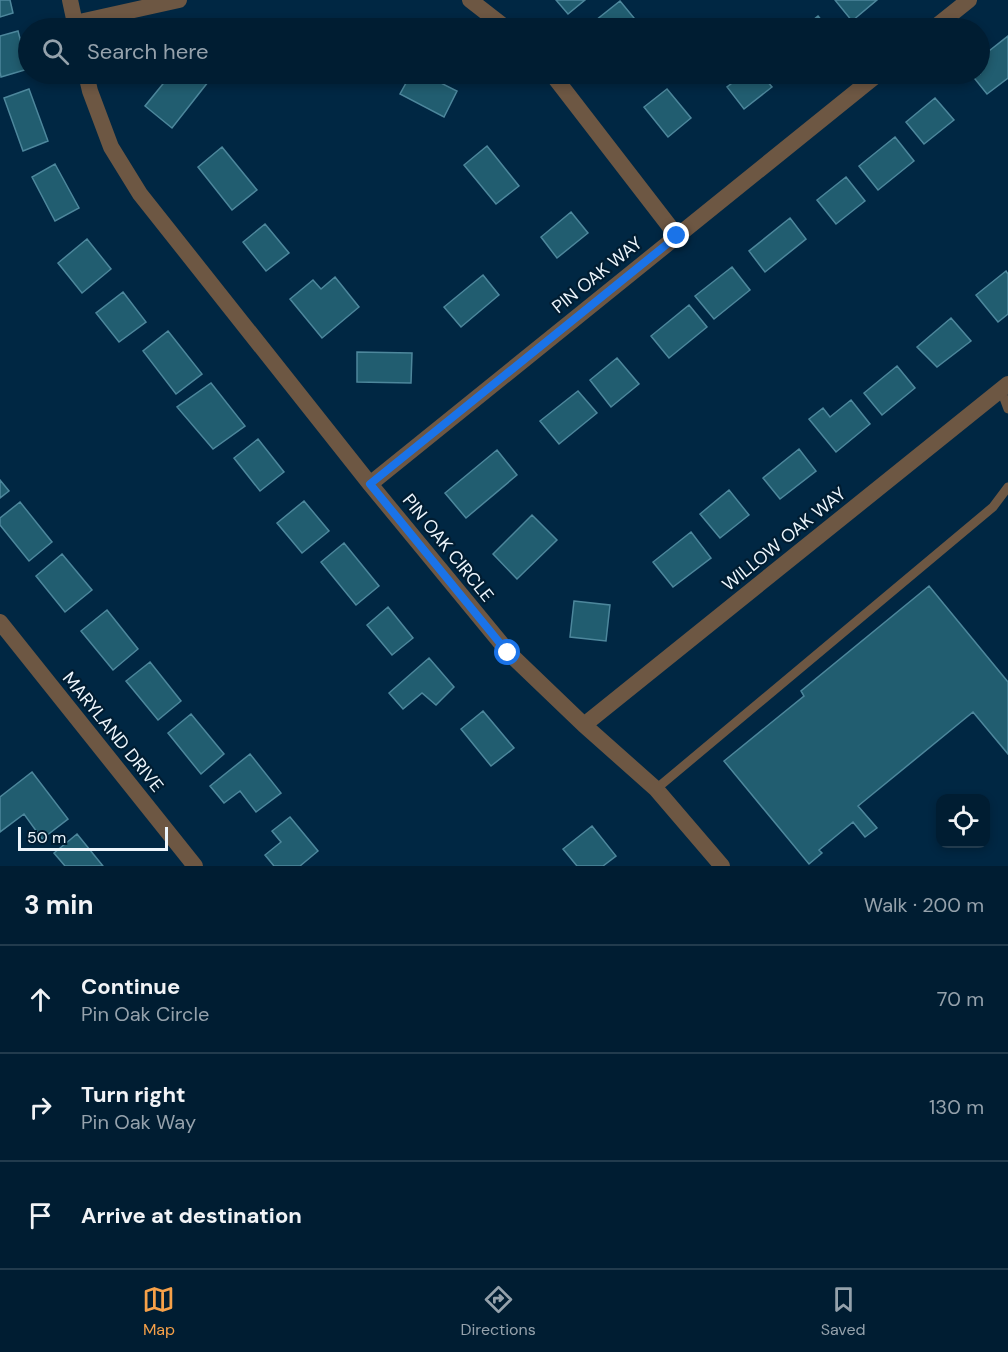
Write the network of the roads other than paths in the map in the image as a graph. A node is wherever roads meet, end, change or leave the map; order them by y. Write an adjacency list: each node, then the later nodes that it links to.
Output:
1 (70, 0): 5 (street)
2 (179, 0): 6 (street)
3 (470, 0): 7 (street)
4 (969, 0): 8 (street)
5 (73, 18)
6 (107, 18)
7 (493, 18)
8 (946, 18)
9 (88, 84): 15 (street, PIN OAK CIRCLE)
10 (560, 84): 12 (street)
11 (866, 84): 12 (street, PIN OAK WAY)
12 (677, 236): 15 (street, PIN OAK WAY)
13 (1004, 387): 14 (lane); 18 (street, WILLOW OAK WAY)
14 (1008, 409)
15 (370, 484): 18 (street, PIN OAK CIRCLE)
16 (1008, 486): 19 (lane)
17 (0, 622): 20 (street, MARYLAND DRIVE)
18 (584, 725): 19 (street, PIN OAK CIRCLE)
19 (656, 789): 21 (street, PIN OAK CIRCLE)
20 (195, 866)
21 (722, 866)

